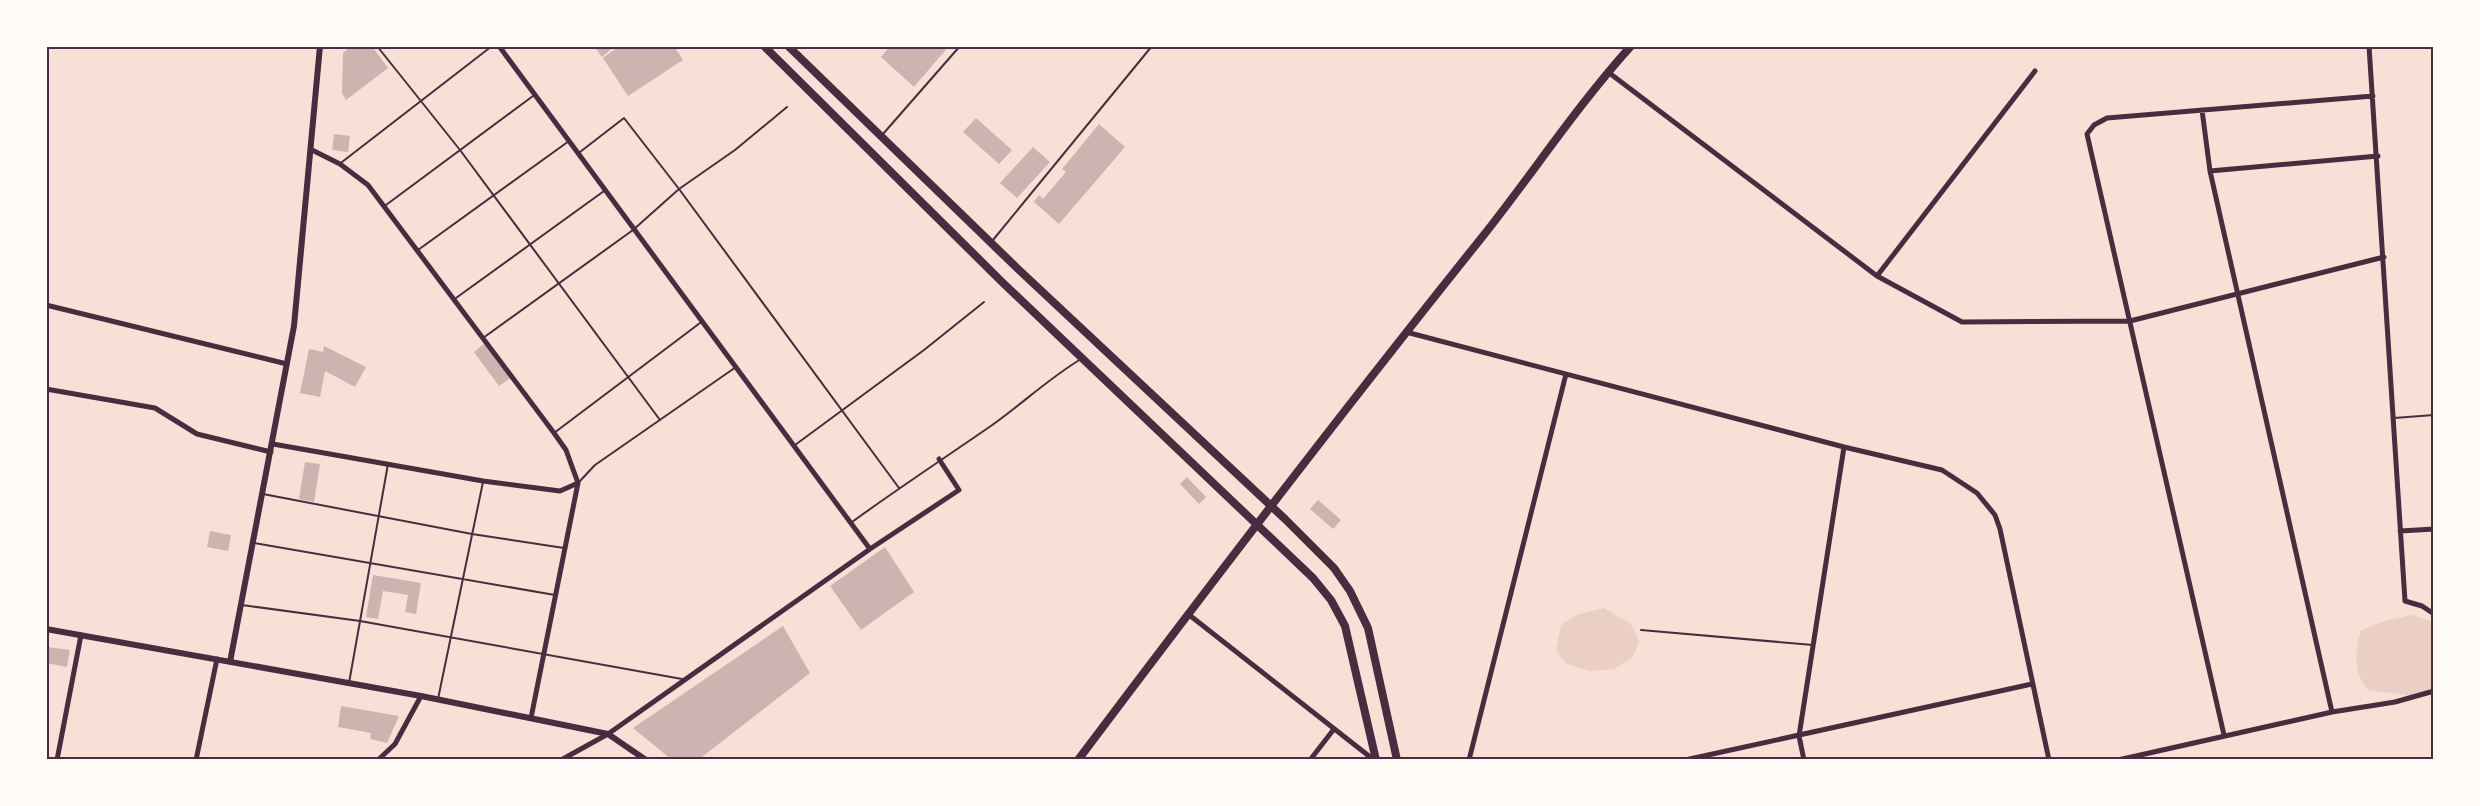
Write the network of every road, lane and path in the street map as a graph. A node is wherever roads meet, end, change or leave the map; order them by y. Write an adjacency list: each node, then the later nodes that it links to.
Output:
1 (320, 46): 23 (street)
2 (377, 46): 17 (lane)
3 (492, 46): 17 (lane)
4 (500, 46): 15 (street)
5 (764, 46): 18 (main road)
6 (788, 46): 14 (main road)
7 (960, 46): 21 (lane)
8 (1152, 46): 34 (lane)
9 (1624, 46): 13 (main road)
10 (1631, 46): 13 (main road)
11 (2369, 46): 16 (street)
12 (2035, 71): 38 (street)
13 (1608, 72): 38 (street); 46 (main road)
14 (836, 94): 18 (main road); 21 (main road)
15 (535, 95): 22 (street); 24 (lane)
16 (2373, 96): 20 (street); 26 (street)
17 (420, 102): 24 (lane); 27 (lane)
18 (822, 105): 48 (main road)
19 (788, 107): 29 (lane)
20 (2202, 110): 28 (street); 44 (street)
21 (880, 137): 34 (main road)
22 (568, 141): 25 (street); 31 (lane)
23 (312, 150): 27 (street); 49 (street)
24 (460, 150): 31 (lane); 32 (lane)
25 (578, 154): 29 (lane); 30 (street)
26 (2378, 156): 28 (street); 37 (street)
27 (340, 164): 32 (street)
28 (2210, 171): 40 (street)
29 (679, 189): 33 (lane); 54 (lane)
30 (605, 190): 33 (street); 35 (lane)
31 (493, 195): 35 (lane); 36 (lane)
32 (384, 207): 36 (street)
33 (633, 230): 39 (lane); 45 (street)
34 (991, 242): 69 (main road)
35 (530, 244): 39 (lane); 41 (lane)
36 (416, 252): 41 (street)
37 (2384, 257): 40 (street); 56 (street)
38 (1877, 276): 44 (street)
39 (559, 284): 47 (lane); 52 (lane)
40 (2239, 294): 44 (street); 100 (street)
41 (453, 300): 47 (street)
42 (984, 302): 54 (lane)
43 (46, 305): 49 (street)
44 (2130, 321): 105 (street)
45 (702, 322): 50 (street); 52 (lane)
46 (1405, 331): 51 (street); 69 (main road)
47 (483, 338): 58 (street)
48 (1083, 358): 63 (lane); 72 (main road)
49 (287, 364): 59 (street)
50 (736, 367): 57 (lane); 60 (street)
51 (1566, 374): 61 (street); 115 (street)
52 (626, 377): 57 (lane); 58 (lane)
53 (46, 389): 62 (street)
54 (842, 410): 60 (lane); 67 (lane)
55 (2433, 415): 56 (lane)
56 (2392, 418): 74 (street)
57 (660, 420): 66 (lane)
58 (554, 433): 66 (street)
59 (273, 444): 62 (street); 64 (street)
60 (794, 445): 71 (street)
61 (1844, 447): 90 (street); 96 (street)
62 (271, 452): 68 (street)
63 (939, 459): 67 (lane); 78 (street)
64 (388, 463): 65 (street); 70 (lane)
65 (483, 481): 66 (street); 75 (lane)
66 (578, 483): 77 (street)
67 (899, 488): 71 (lane)
68 (263, 494): 70 (lane); 76 (street)
69 (1270, 506): 72 (main road); 114 (main road)
70 (379, 516): 75 (lane); 79 (lane)
71 (852, 522): 78 (street)
72 (1256, 522): 83 (main road); 113 (main road)
73 (2433, 529): 74 (street)
74 (2400, 531): 84 (street)
75 (472, 534): 77 (lane); 80 (lane)
76 (254, 543): 79 (lane); 82 (street)
77 (565, 549): 81 (street)
78 (870, 549): 94 (street)
79 (370, 563): 80 (lane); 85 (lane)
80 (463, 579): 81 (lane); 89 (lane)
81 (555, 595): 91 (street)
82 (242, 605): 85 (lane); 93 (street)
83 (1188, 614): 102 (street); 111 (main road)
84 (2433, 614)
85 (360, 621): 89 (lane); 95 (lane)
86 (46, 629): 88 (street)
87 (1641, 630): 90 (lane)
88 (81, 635): 92 (street); 106 (street)
89 (452, 638): 91 (lane); 99 (lane)
90 (1814, 645): 104 (street)
91 (543, 654): 94 (lane); 101 (street)
92 (217, 659): 93 (street); 107 (street)
93 (230, 662): 95 (street)
94 (685, 680): 103 (street)
95 (349, 683): 98 (street)
96 (2032, 684): 104 (street); 118 (street)
97 (2433, 691): 100 (street)
98 (421, 696): 99 (street); 108 (street)
99 (438, 699): 101 (street)
100 (2332, 712): 105 (street)
101 (531, 718): 103 (street)
102 (1334, 729): 112 (street); 113 (street)
103 (608, 734): 109 (street); 110 (street)
104 (1799, 735): 116 (street); 117 (street)
105 (2224, 735): 119 (street)
106 (57, 759)
107 (196, 759)
108 (378, 759)
109 (561, 759)
110 (646, 759)
111 (1078, 759)
112 (1310, 759)
113 (1375, 759)
114 (1397, 759)
115 (1469, 759)
116 (1686, 759)
117 (1804, 759)
118 (2049, 759)
119 (2118, 759)

